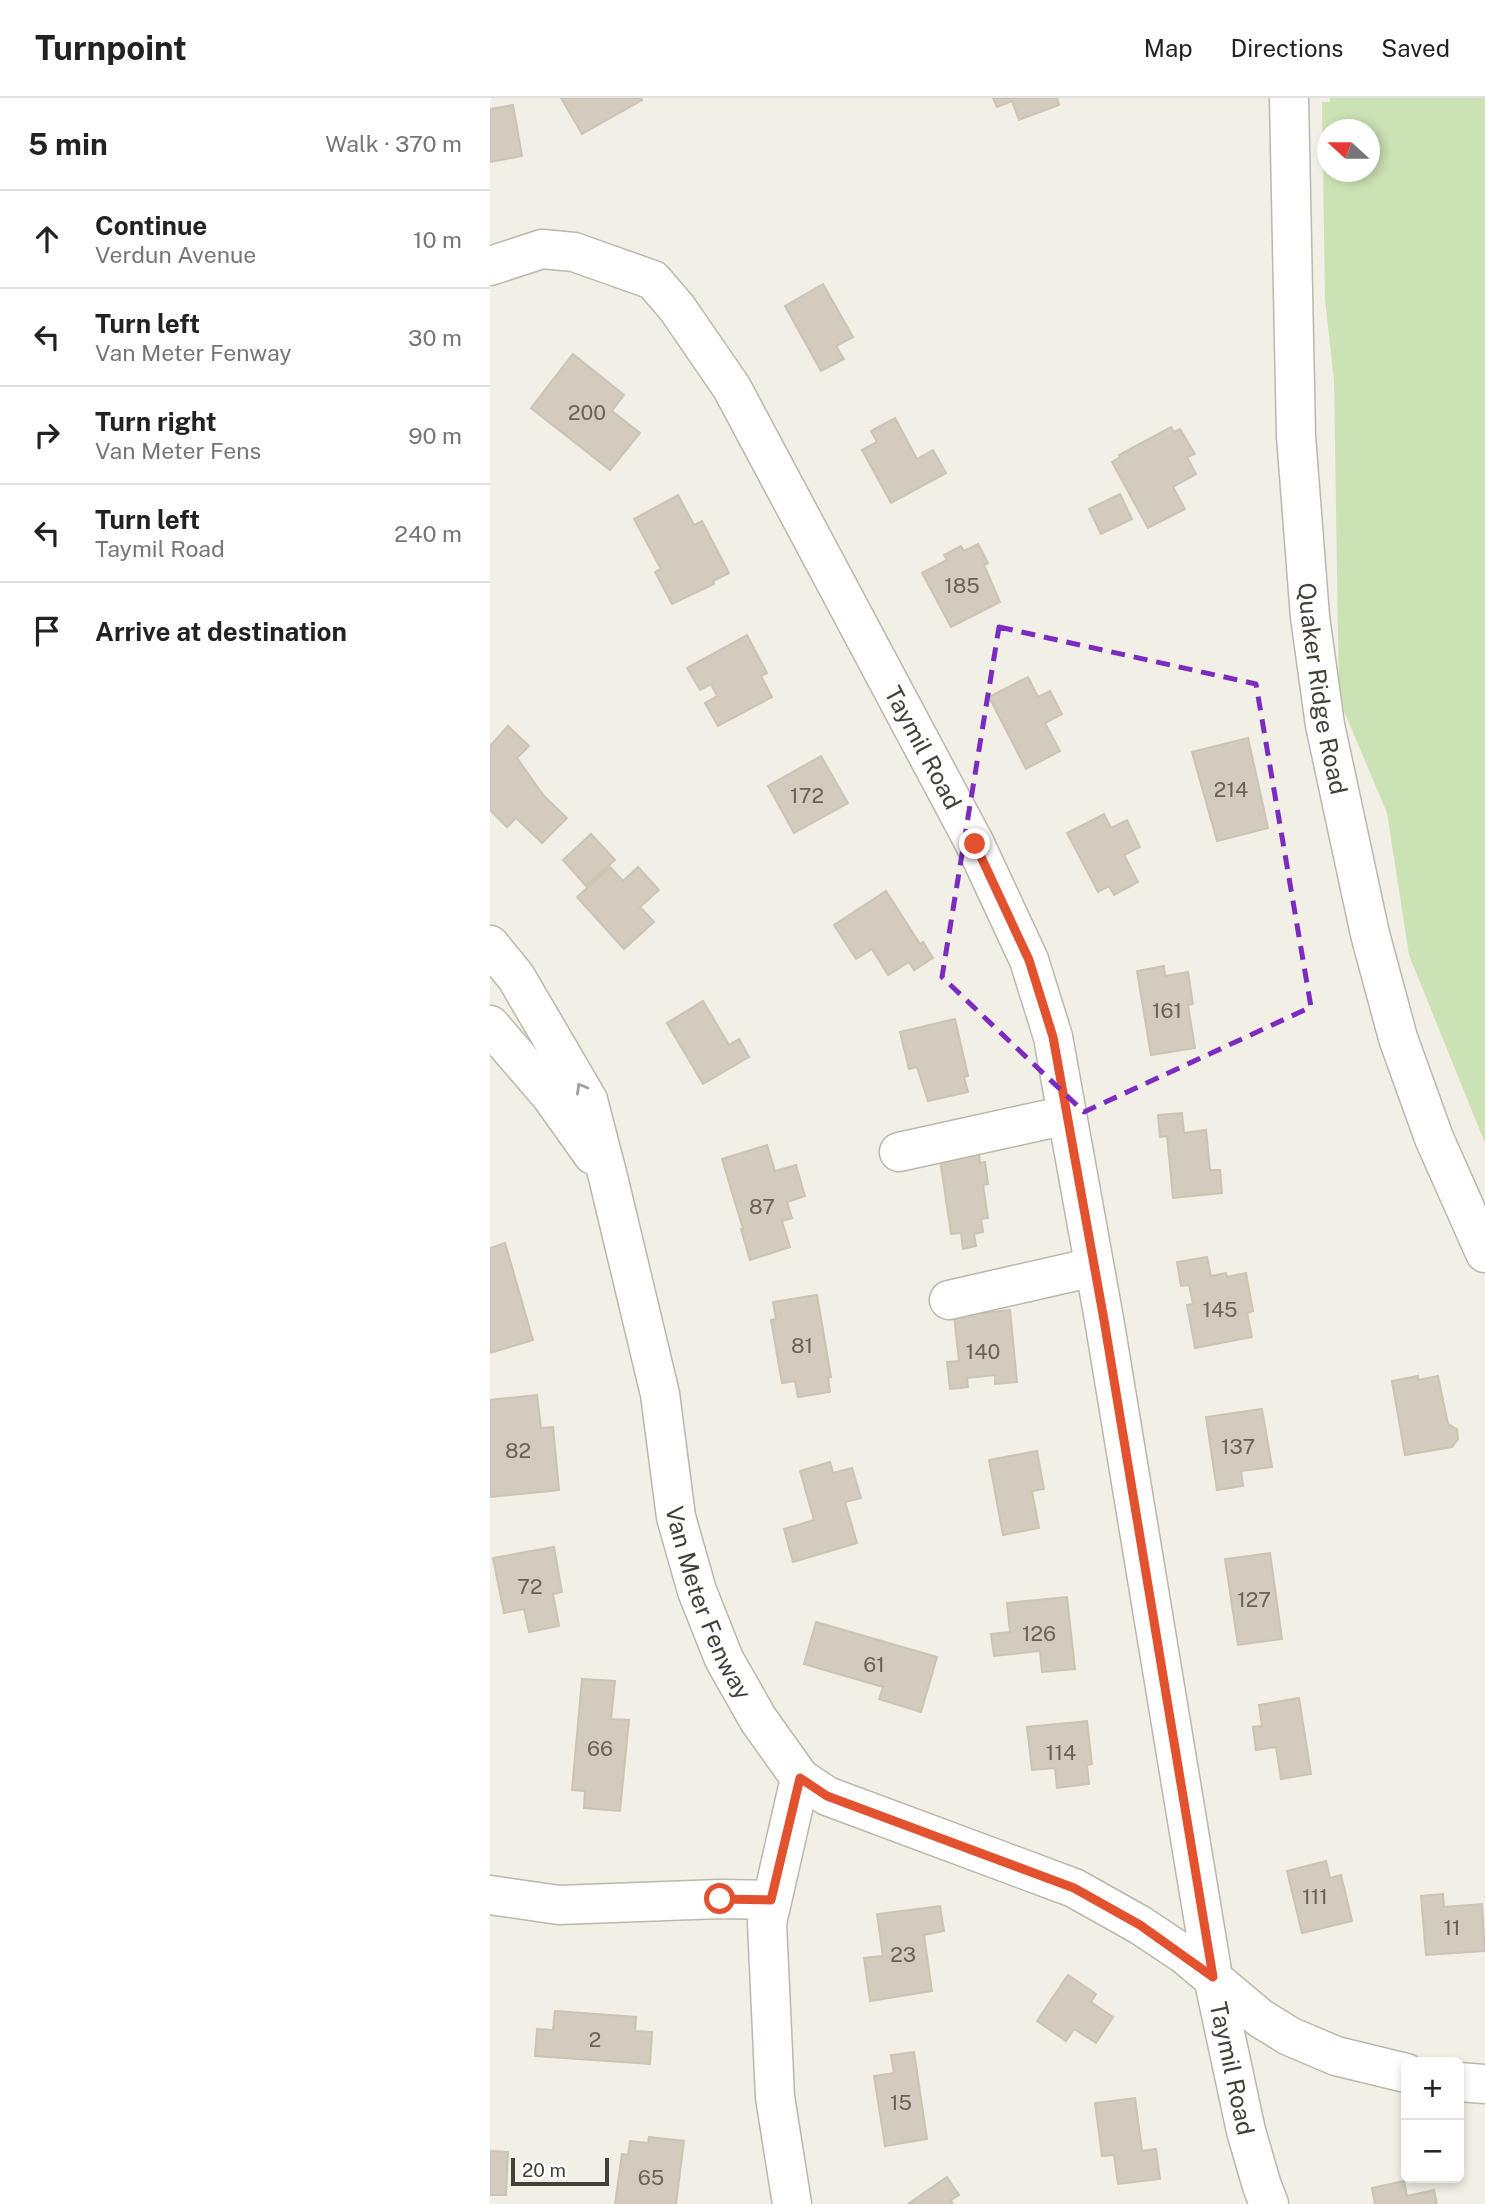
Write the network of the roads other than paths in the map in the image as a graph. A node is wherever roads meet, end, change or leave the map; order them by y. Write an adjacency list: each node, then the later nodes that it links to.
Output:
1 (1289, 98): 8 (street, Quaker Ridge Road)
2 (490, 266): 5 (street, Taymil Road)
3 (490, 945): 7 (street, one-way to 3)
4 (490, 1025): 7 (street, Van Meter Fenway)
5 (1067, 1115): 6 (street); 9 (street, Taymil Road)
6 (899, 1152)
7 (608, 1177): 11 (street, Van Meter Fenway)
8 (1485, 1253)
9 (1094, 1267): 10 (street); 14 (street, Taymil Road)
10 (949, 1300)
11 (800, 1778): 13 (street); 14 (street)
12 (490, 1895): 13 (street)
13 (771, 1900): 18 (street)
14 (1213, 1977): 15 (street); 19 (street, Taymil Road)
15 (1401, 2072)
16 (1464, 2082): 17 (street)
17 (1485, 2084)
18 (792, 2204)
19 (1269, 2204)

